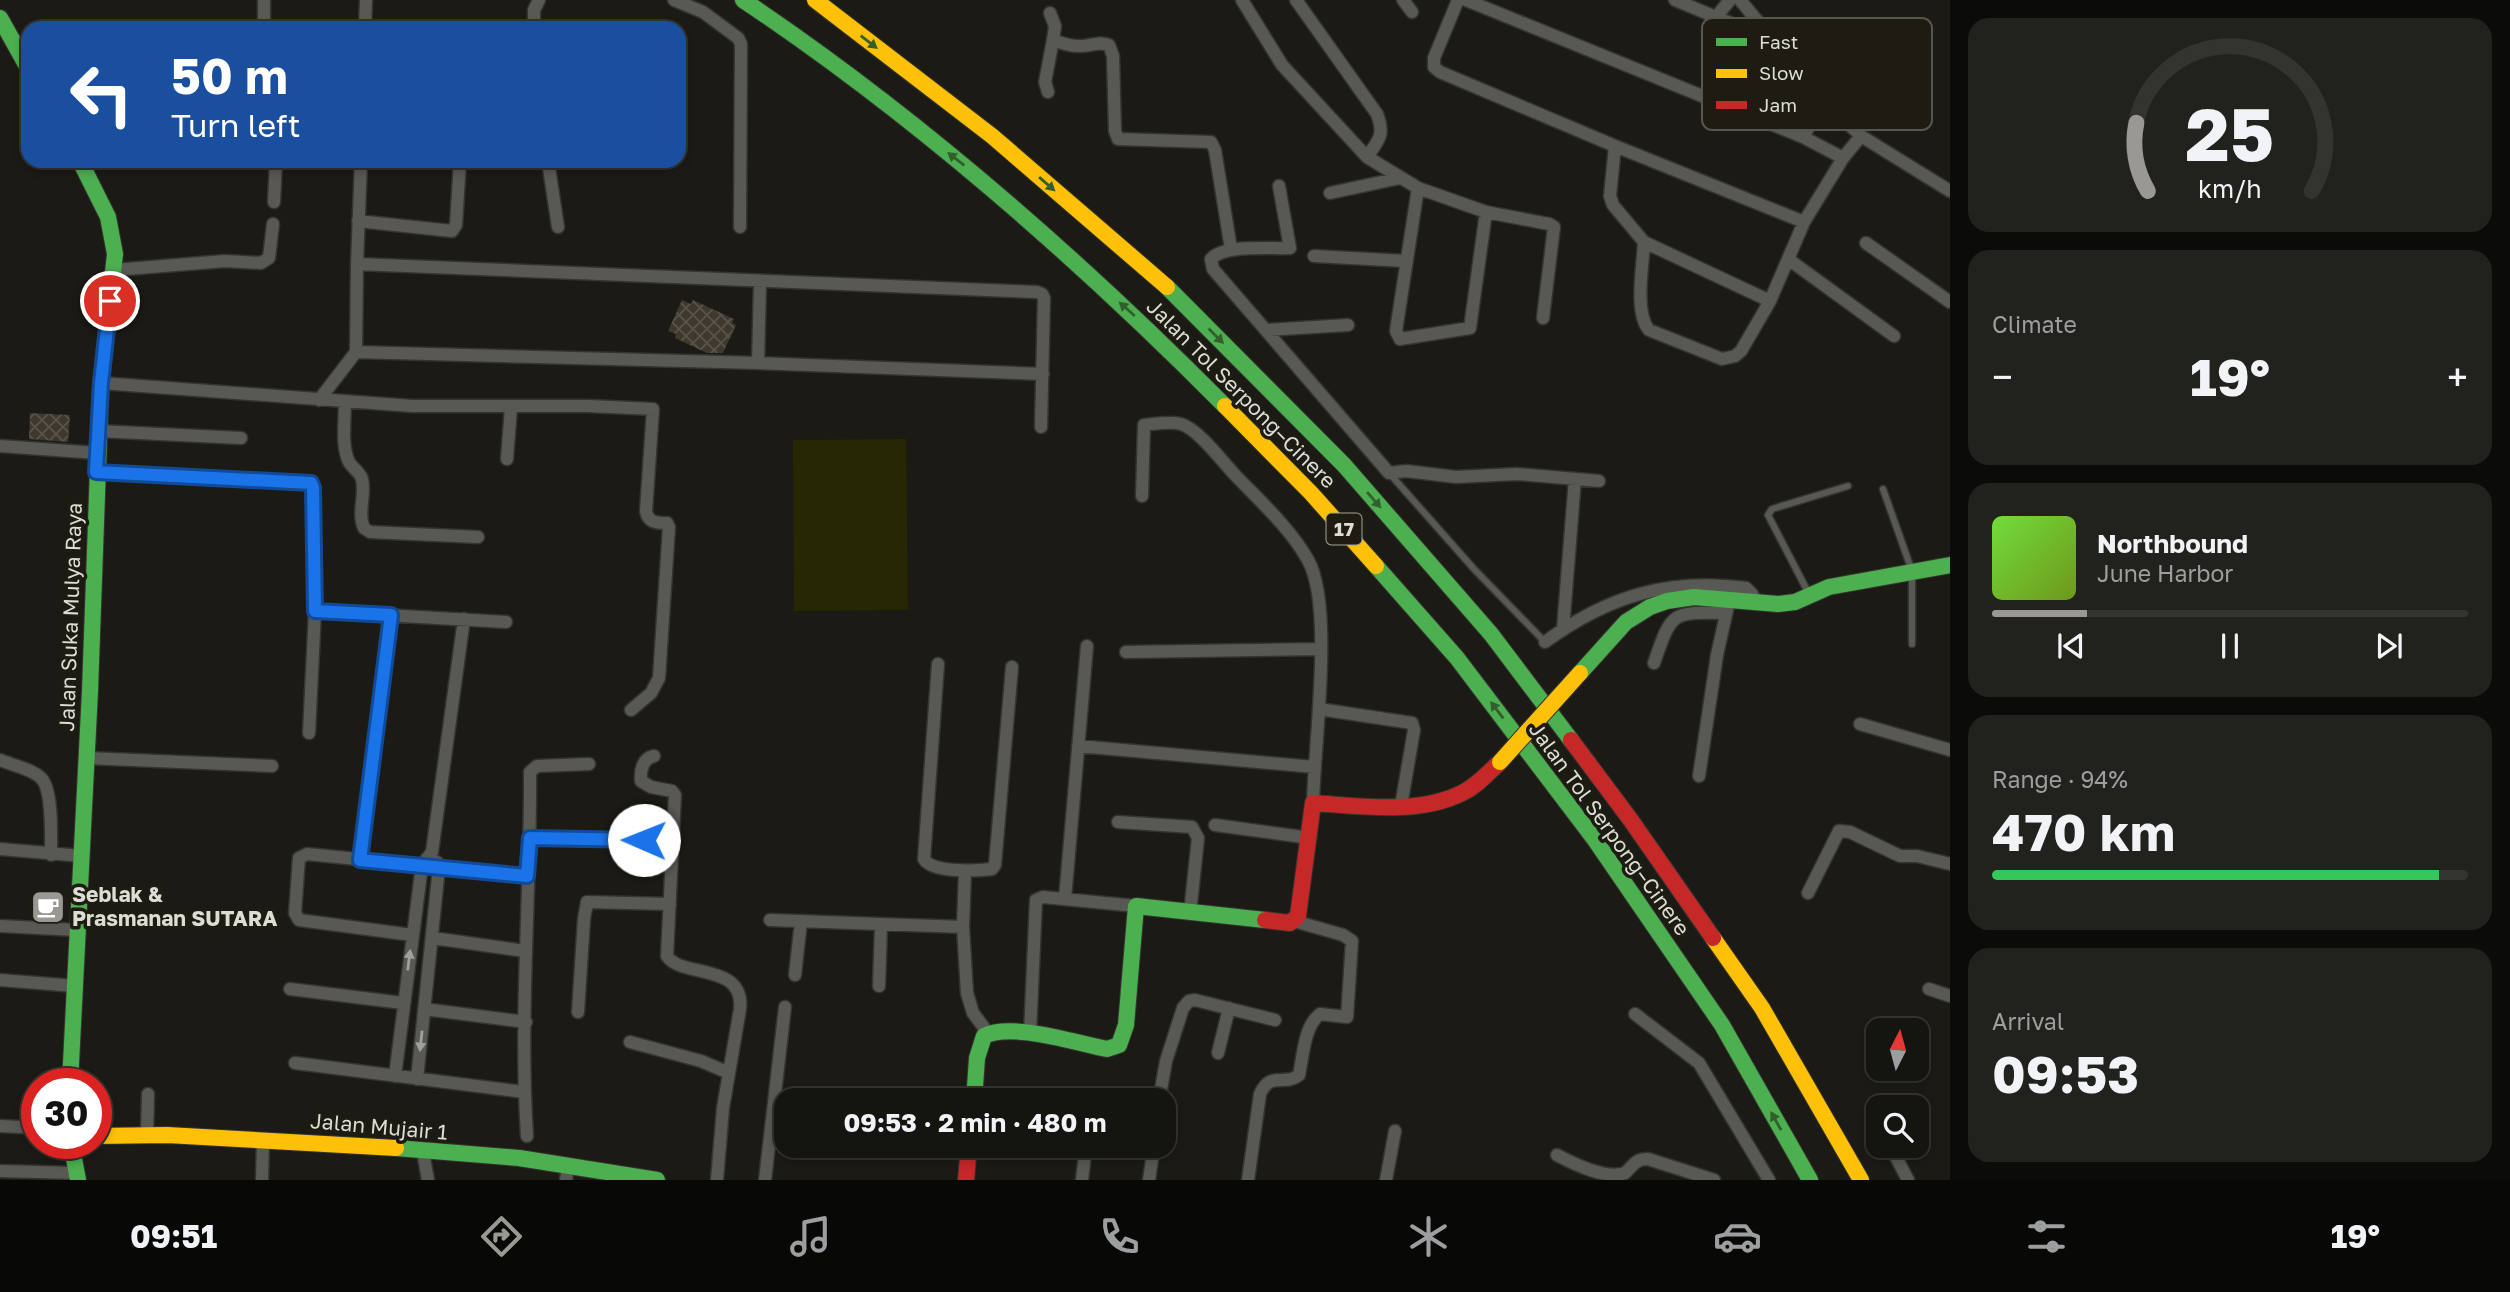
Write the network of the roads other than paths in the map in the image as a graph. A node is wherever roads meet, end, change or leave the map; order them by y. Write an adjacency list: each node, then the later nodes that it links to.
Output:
1 (264, 0): 20 (street)
2 (366, 0): 21 (street)
3 (539, 0): 22 (street)
4 (674, 0): 51 (street)
5 (743, 0): 207 (main road, Jalan Tol Serpong–Cinere / 17, one-way to 5)
6 (815, 0): 208 (main road, Jalan Tol Serpong–Cinere / 17, one-way to 208)
7 (1242, 0): 33 (street)
8 (1296, 0): 33 (street)
9 (1403, 0): 15 (street)
10 (1458, 0): 32 (street)
11 (1466, 0): 26 (street)
12 (1675, 0): 17 (street)
13 (1730, 0): 17 (street)
14 (1740, 0): 19 (street)
15 (1412, 12)
16 (1050, 13): 23 (street)
17 (1716, 17)
18 (0, 18): 24 (main road)
19 (1754, 18)
20 (264, 21)
21 (365, 21)
22 (534, 21)
23 (1053, 40): 25 (street); 54 (street)
24 (21, 46)
25 (1048, 92)
26 (1702, 95)
27 (1788, 130): 30 (street)
28 (1807, 130): 30 (street)
29 (1854, 130): 31 (street)
30 (1803, 136): 34 (street)
31 (1861, 136): 34 (street); 43 (street)
32 (1615, 146): 48 (street); 52 (street)
33 (1367, 157): 40 (street)
34 (1843, 158): 48 (street)
35 (83, 168): 59 (main road, Jalan Suka Mulya Raya)
36 (276, 168): 45 (street)
37 (361, 168): 47 (street)
38 (460, 168): 47 (street)
39 (549, 168): 50 (street)
40 (1400, 178): 42 (street); 44 (street)
41 (1279, 186): 54 (street)
42 (1418, 188): 46 (street); 57 (street)
43 (1950, 191)
44 (1330, 193)
45 (274, 202)
46 (1486, 212): 57 (street); 63 (street)
47 (358, 221): 58 (street)
48 (1804, 222): 56 (street)
49 (273, 224): 59 (street)
50 (558, 227)
51 (740, 228)
52 (1644, 242): 61 (street); 61 (street)
53 (1866, 243): 62 (street)
54 (1231, 249): 65 (street)
55 (1314, 256): 57 (street)
56 (1788, 259): 61 (street); 66 (street)
57 (1406, 261)
58 (356, 264): 60 (street); 67 (street)
59 (114, 270): 70 (main road, Jalan Suka Mulya Raya)
60 (760, 282): 68 (street); 69 (street)
61 (1770, 301)
62 (1950, 302)
63 (1543, 318)
64 (1348, 325): 65 (street)
65 (1267, 331): 81 (street)
66 (1894, 336)
67 (356, 352): 68 (street); 71 (street)
68 (758, 363): 69 (street)
69 (1043, 374): 74 (street)
70 (101, 383): 71 (street); 75 (main road, Jalan Suka Mulya Raya)
71 (319, 400): 72 (street)
72 (345, 402): 73 (street); 87 (street)
73 (511, 407): 79 (street); 107 (street)
74 (1041, 427)
75 (98, 431): 76 (street); 78 (main road, Jalan Suka Mulya Raya)
76 (241, 438)
77 (0, 446): 78 (street)
78 (97, 453): 80 (main road, Jalan Suka Mulya Raya)
79 (507, 459)
80 (96, 472): 93 (street); 113 (main road, Jalan Suka Mulya Raya)
81 (1389, 473): 82 (street); 98 (lane)
82 (1575, 479): 83 (street); 97 (street)
83 (1599, 481)
84 (1848, 486): 90 (lane)
85 (1883, 489): 89 (lane)
86 (1142, 496): 101 (street)
87 (478, 537)
88 (1950, 565): 89 (main road)
89 (1912, 571): 90 (main road); 99 (lane)
90 (1802, 598): 91 (main road)
91 (1756, 602): 92 (main road); 97 (street)
92 (1727, 607): 103 (street); 118 (street); 120 (main road, bridge)
93 (315, 611): 94 (street); 109 (street)
94 (391, 615): 95 (street); 130 (street)
95 (464, 619): 96 (street); 127 (street)
96 (506, 622)
97 (1563, 629): 98 (street)
98 (1545, 642)
99 (1912, 644)
100 (1087, 646): 110 (street)
101 (1320, 649): 102 (street); 106 (street)
102 (1126, 652)
103 (1654, 663)
104 (938, 664): 134 (street)
105 (1012, 667): 134 (street)
106 (1319, 709): 117 (street); 120 (street)
107 (631, 710)
108 (1860, 724): 111 (street)
109 (309, 733)
110 (1078, 746): 117 (street); 137 (street)
111 (1950, 750)
112 (654, 756): 138 (street)
113 (87, 758): 116 (street); 129 (main road, Jalan Suka Mulya Raya)
114 (0, 760): 128 (street)
115 (589, 764): 123 (street)
116 (272, 766)
117 (1314, 766): 119 (street)
118 (1699, 776)
119 (1313, 803): 120 (main road); 124 (main road)
120 (1401, 806)
121 (1118, 821): 140 (street)
122 (1215, 825): 124 (street)
123 (530, 838): 125 (street); 135 (street)
124 (1310, 838): 143 (main road)
125 (644, 840)
126 (0, 849): 128 (street)
127 (432, 852): 131 (street); 133 (street)
128 (51, 855): 129 (street)
129 (82, 856): 147 (main road, Jalan Suka Mulya Raya)
130 (360, 860): 131 (street); 148 (street)
131 (422, 864): 133 (street); 148 (street)
132 (1950, 864): 136 (street)
133 (439, 867): 135 (street); 149 (street)
134 (965, 871): 146 (street)
135 (527, 876): 150 (street)
136 (1808, 892)
137 (1065, 898): 139 (street); 167 (street)
138 (670, 904): 162 (street); 172 (street)
139 (1136, 906): 140 (main road); 167 (main road)
140 (1190, 913): 143 (main road)
141 (770, 920): 142 (street)
142 (801, 921): 145 (street); 151 (street)
143 (1294, 921): 203 (street)
144 (0, 926): 147 (street)
145 (881, 926): 146 (street); 154 (street)
146 (963, 927): 166 (street)
147 (76, 930): 153 (main road, Jalan Suka Mulya Raya)
148 (412, 935): 158 (street, one-way to 148)
149 (433, 938): 150 (street); 161 (street)
150 (525, 951): 165 (street)
151 (795, 975)
152 (0, 980): 153 (street)
153 (75, 986): 171 (main road, Jalan Suka Mulya Raya)
154 (879, 986)
155 (289, 989): 158 (street)
156 (1929, 989): 157 (street)
157 (1950, 996)
158 (403, 1003): 173 (street)
159 (785, 1007): 199 (street)
160 (1229, 1008): 164 (street); 169 (street); 176 (street)
161 (424, 1009): 165 (street); 174 (street, one-way to 174)
162 (578, 1012)
163 (1635, 1014): 206 (street)
164 (1275, 1020)
165 (526, 1022): 177 (street)
166 (988, 1033): 167 (main road); 175 (main road)
167 (1030, 1034)
168 (630, 1042): 172 (street)
169 (1218, 1053)
170 (295, 1063): 173 (street)
171 (71, 1068)
172 (729, 1073): 198 (street)
173 (395, 1076): 174 (street)
174 (417, 1079): 177 (street)
175 (975, 1088)
176 (1161, 1088)
177 (524, 1092): 184 (street)
178 (148, 1094): 183 (street)
179 (0, 1126): 180 (street)
180 (21, 1127)
181 (1395, 1130): 204 (street)
182 (112, 1136): 183 (main road, Jalan Mujair 1)
183 (147, 1136): 185 (main road, Jalan Mujair 1)
184 (527, 1136)
185 (264, 1139): 186 (main road, Jalan Mujair 1); 195 (street)
186 (423, 1152): 193 (main road, Jalan Mujair 1); 196 (street)
187 (1557, 1155): 205 (street)
188 (969, 1158): 200 (main road)
189 (1085, 1158): 201 (street)
190 (1152, 1158): 202 (street)
191 (1897, 1158): 209 (street)
192 (0, 1171): 194 (street)
193 (567, 1173): 197 (main road, Jalan Mujair 1)
194 (77, 1176)
195 (262, 1180)
196 (428, 1180)
197 (657, 1180)
198 (717, 1180)
199 (765, 1180)
200 (966, 1180)
201 (1082, 1180)
202 (1149, 1180)
203 (1248, 1180)
204 (1386, 1180)
205 (1714, 1180)
206 (1769, 1180)
207 (1810, 1180)
208 (1861, 1180)
209 (1908, 1180)

